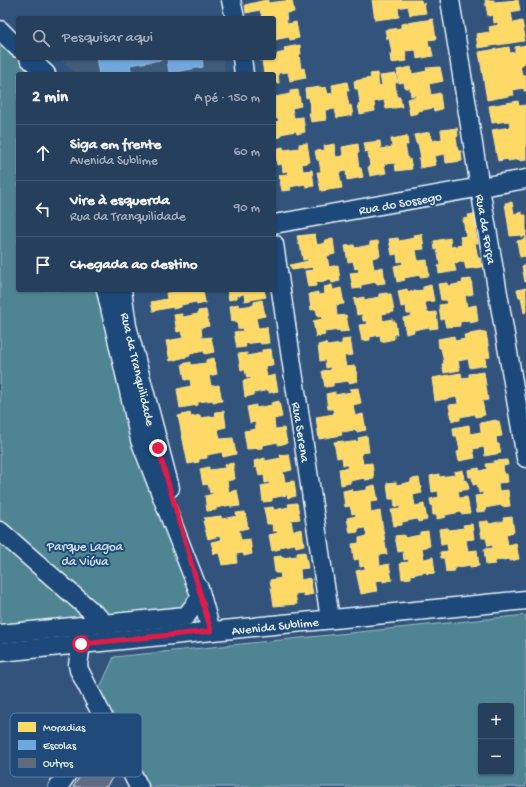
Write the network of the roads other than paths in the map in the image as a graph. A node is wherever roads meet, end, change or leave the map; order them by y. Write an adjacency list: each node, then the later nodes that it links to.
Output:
1 (231, 0): 3 (street)
2 (450, 0): 11 (street, Rua da Força)
3 (235, 16)
4 (0, 30): 5 (street)
5 (16, 46)
6 (31, 60): 8 (street)
7 (242, 60): 9 (street)
8 (44, 72)
9 (244, 72)
10 (526, 179): 11 (street, Rua do Sossego)
11 (480, 188): 12 (street, Rua do Sossego); 16 (street, Rua da Força)
12 (276, 224)
13 (276, 257): 20 (street, Rua Serena)
14 (106, 292): 18 (street)
15 (122, 292): 18 (street, Rua da Tranquilidade)
16 (526, 458)
17 (0, 531): 21 (street)
18 (201, 597): 21 (street); 22 (street, Rua da Tranquilidade)
19 (526, 600): 20 (street, Avenida Sublime)
20 (330, 619): 22 (street, Avenida Sublime)
21 (106, 624): 23 (street)
22 (211, 631): 24 (street, Avenida Sublime)
23 (0, 634)
24 (81, 644): 25 (street, Avenida Sublime); 26 (street)
25 (0, 652)
26 (100, 713)
27 (65, 777): 29 (street)
28 (134, 777): 30 (street)
29 (58, 787)
30 (139, 787)

